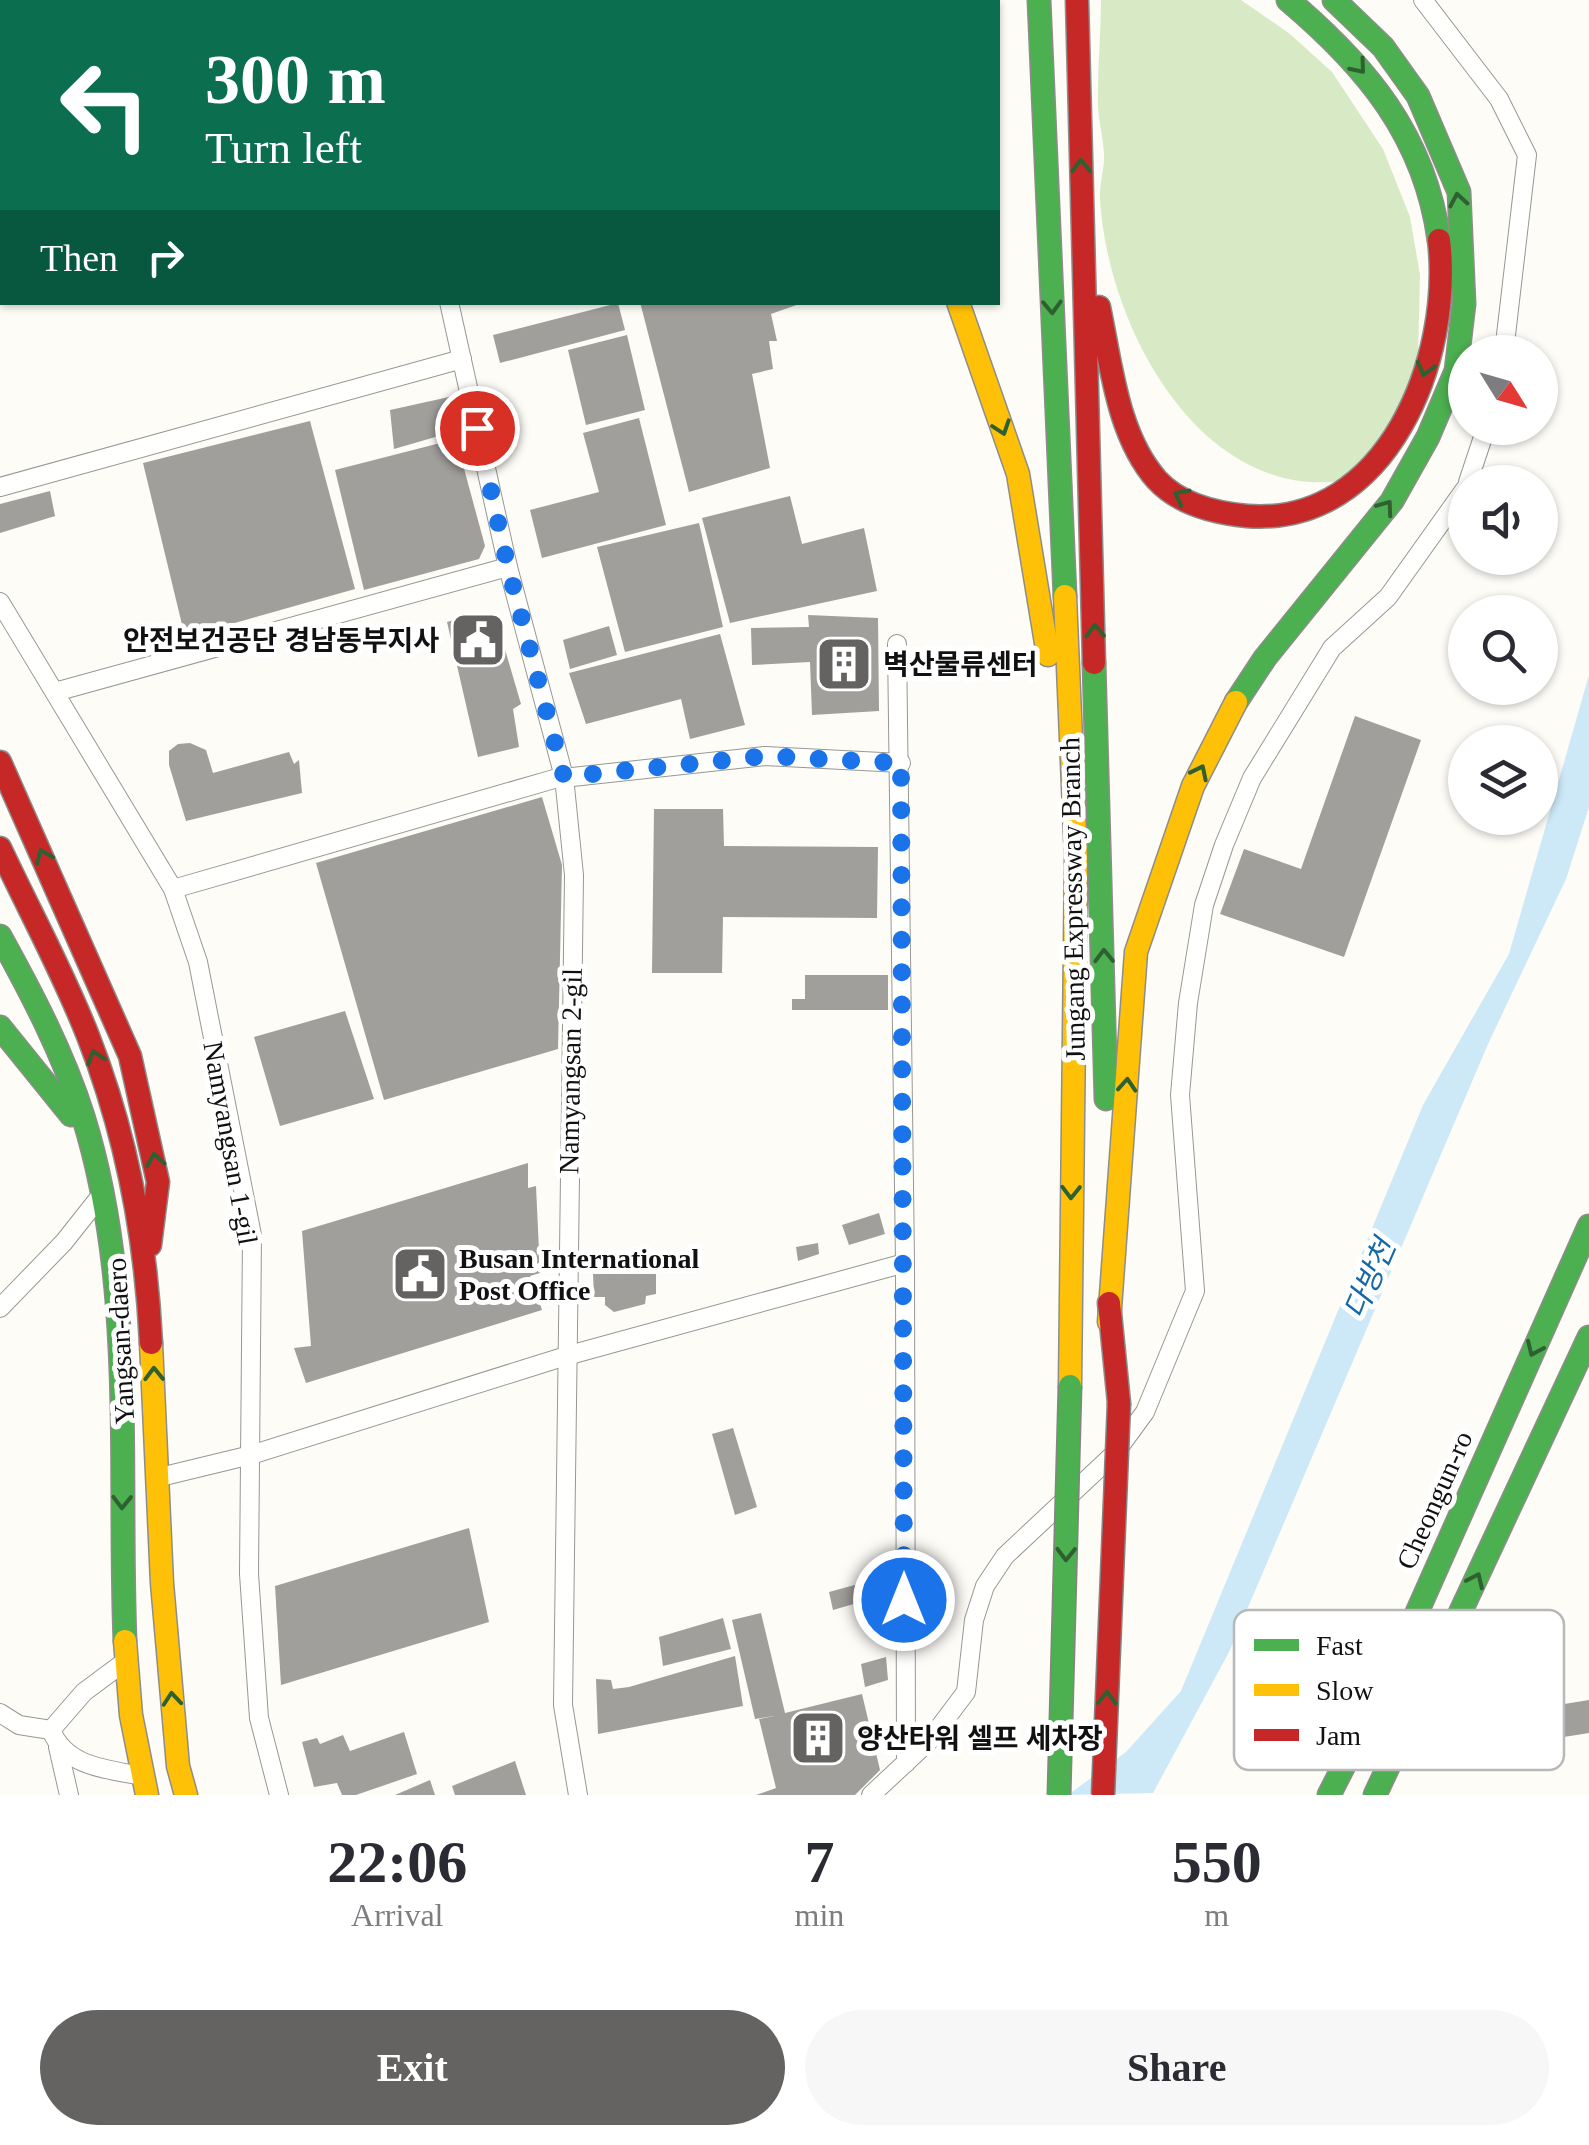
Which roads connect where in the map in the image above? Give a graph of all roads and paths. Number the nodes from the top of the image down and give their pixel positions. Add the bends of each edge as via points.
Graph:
1 (1040, 0) edge
2 (1078, 0) edge
3 (1288, 0) edge
4 (1334, 0) edge
5 (1423, 0) edge
6 (1082, 236) junction
7 (449, 305) edge
8 (959, 305) edge
9 (1506, 335) edge
10 (462, 359) junction
11 (0, 487) edge
12 (1448, 514) edge
13 (508, 567) junction
14 (0, 602) edge
15 (896, 644) dead end
16 (55, 692) junction
17 (0, 762) edge
18 (901, 763) junction
19 (564, 777) junction
20 (0, 848) edge
21 (1076, 858) junction
22 (173, 888) junction
23 (0, 936) edge
24 (0, 1027) edge
25 (90, 1140) junction
26 (102, 1194) junction
27 (1589, 1226) edge
28 (147, 1256) junction
29 (906, 1263) junction
30 (1582, 1263) edge
31 (0, 1308) edge
32 (1109, 1322) junction
33 (1589, 1336) edge
34 (566, 1356) junction
35 (251, 1455) junction
36 (156, 1478) junction
37 (1420, 1610) edge
38 (1461, 1610) edge
39 (123, 1663) junction
40 (0, 1713) edge
41 (54, 1738) junction
42 (906, 1763) junction
43 (1342, 1770) edge
44 (1387, 1770) edge
45 (145, 1786) edge
46 (69, 1795) edge
47 (186, 1795) edge
48 (279, 1795) edge
49 (578, 1795) edge
50 (871, 1795) edge
51 (1059, 1795) edge
52 (1103, 1795) edge
53 (1329, 1795) edge
54 (1375, 1795) edge

1 -> 21 main road, Jungang Expressway Branch
6 -> 2 main road, Jungang Expressway Branch
3 -> 6 main road via 1333,37 1386,99 1414,148 1432,202 1442,306 1420,388 1386,456 1338,499 1307,512 1252,519 1212,512 1169,490 1154,476 1122,411
32 -> 4 main road via 1136,952 1194,786 1265,658 1392,501 1456,371 1464,304 1459,192 1418,96 1383,47
5 - 9 street via 1499,98 1527,154
32 -> 6 main road, Jungang Expressway Branch via 1104,910
7 - 10 street, Namyangsan 2-gil
8 -> 21 main road via 1018,474
10 - 11 street
10 - 13 street, Namyangsan 2-gil
12 - 42 street via 1388,597 1332,648 1252,778 1204,905 1180,1096 1196,1290 1186,1321 1131,1435 1005,1556 985,1586 966,1692
13 - 16 street
13 - 19 street, Namyangsan 2-gil
14 - 16 street, Namyangsan 1-gil
15 - 18 street
16 - 22 street, Namyangsan 1-gil
28 -> 17 main road via 158,1182 130,1056
18 - 19 street via 765,756
18 - 29 street
19 - 22 street
19 - 34 street, Namyangsan 2-gil via 574,875
28 -> 20 main road, Yangsan-daero via 88,1036
21 -> 51 main road, Jungang Expressway Branch, bridge
22 - 35 street, Namyangsan 1-gil via 198,962 252,1235
23 - 25 main road, Yangsan-daero
24 - 25 main road
25 - 26 main road, Yangsan-daero
26 - 31 street
26 -> 39 main road, Yangsan-daero via 118,1338
27 - 30 main road, Cheongun-ro
36 -> 28 main road, Yangsan-daero
29 - 34 street
29 - 42 street
30 -> 37 main road, Cheongun-ro
52 -> 32 main road, Jungang Expressway Branch, bridge via 1119,1403
38 -> 33 main road
34 - 35 street
34 - 49 street, Namyangsan 2-gil via 563,1704
35 - 36 street
35 - 48 street, Namyangsan 1-gil via 248,1574 259,1718
47 -> 36 main road, Yangsan-daero via 178,1766
39 - 41 street via 84,1692
39 - 45 main road, Yangsan-daero
40 - 41 street
41 - 45 street via 84,1764
41 - 46 street
42 - 50 street
43 -> 53 main road, Cheongun-ro
54 -> 44 main road

